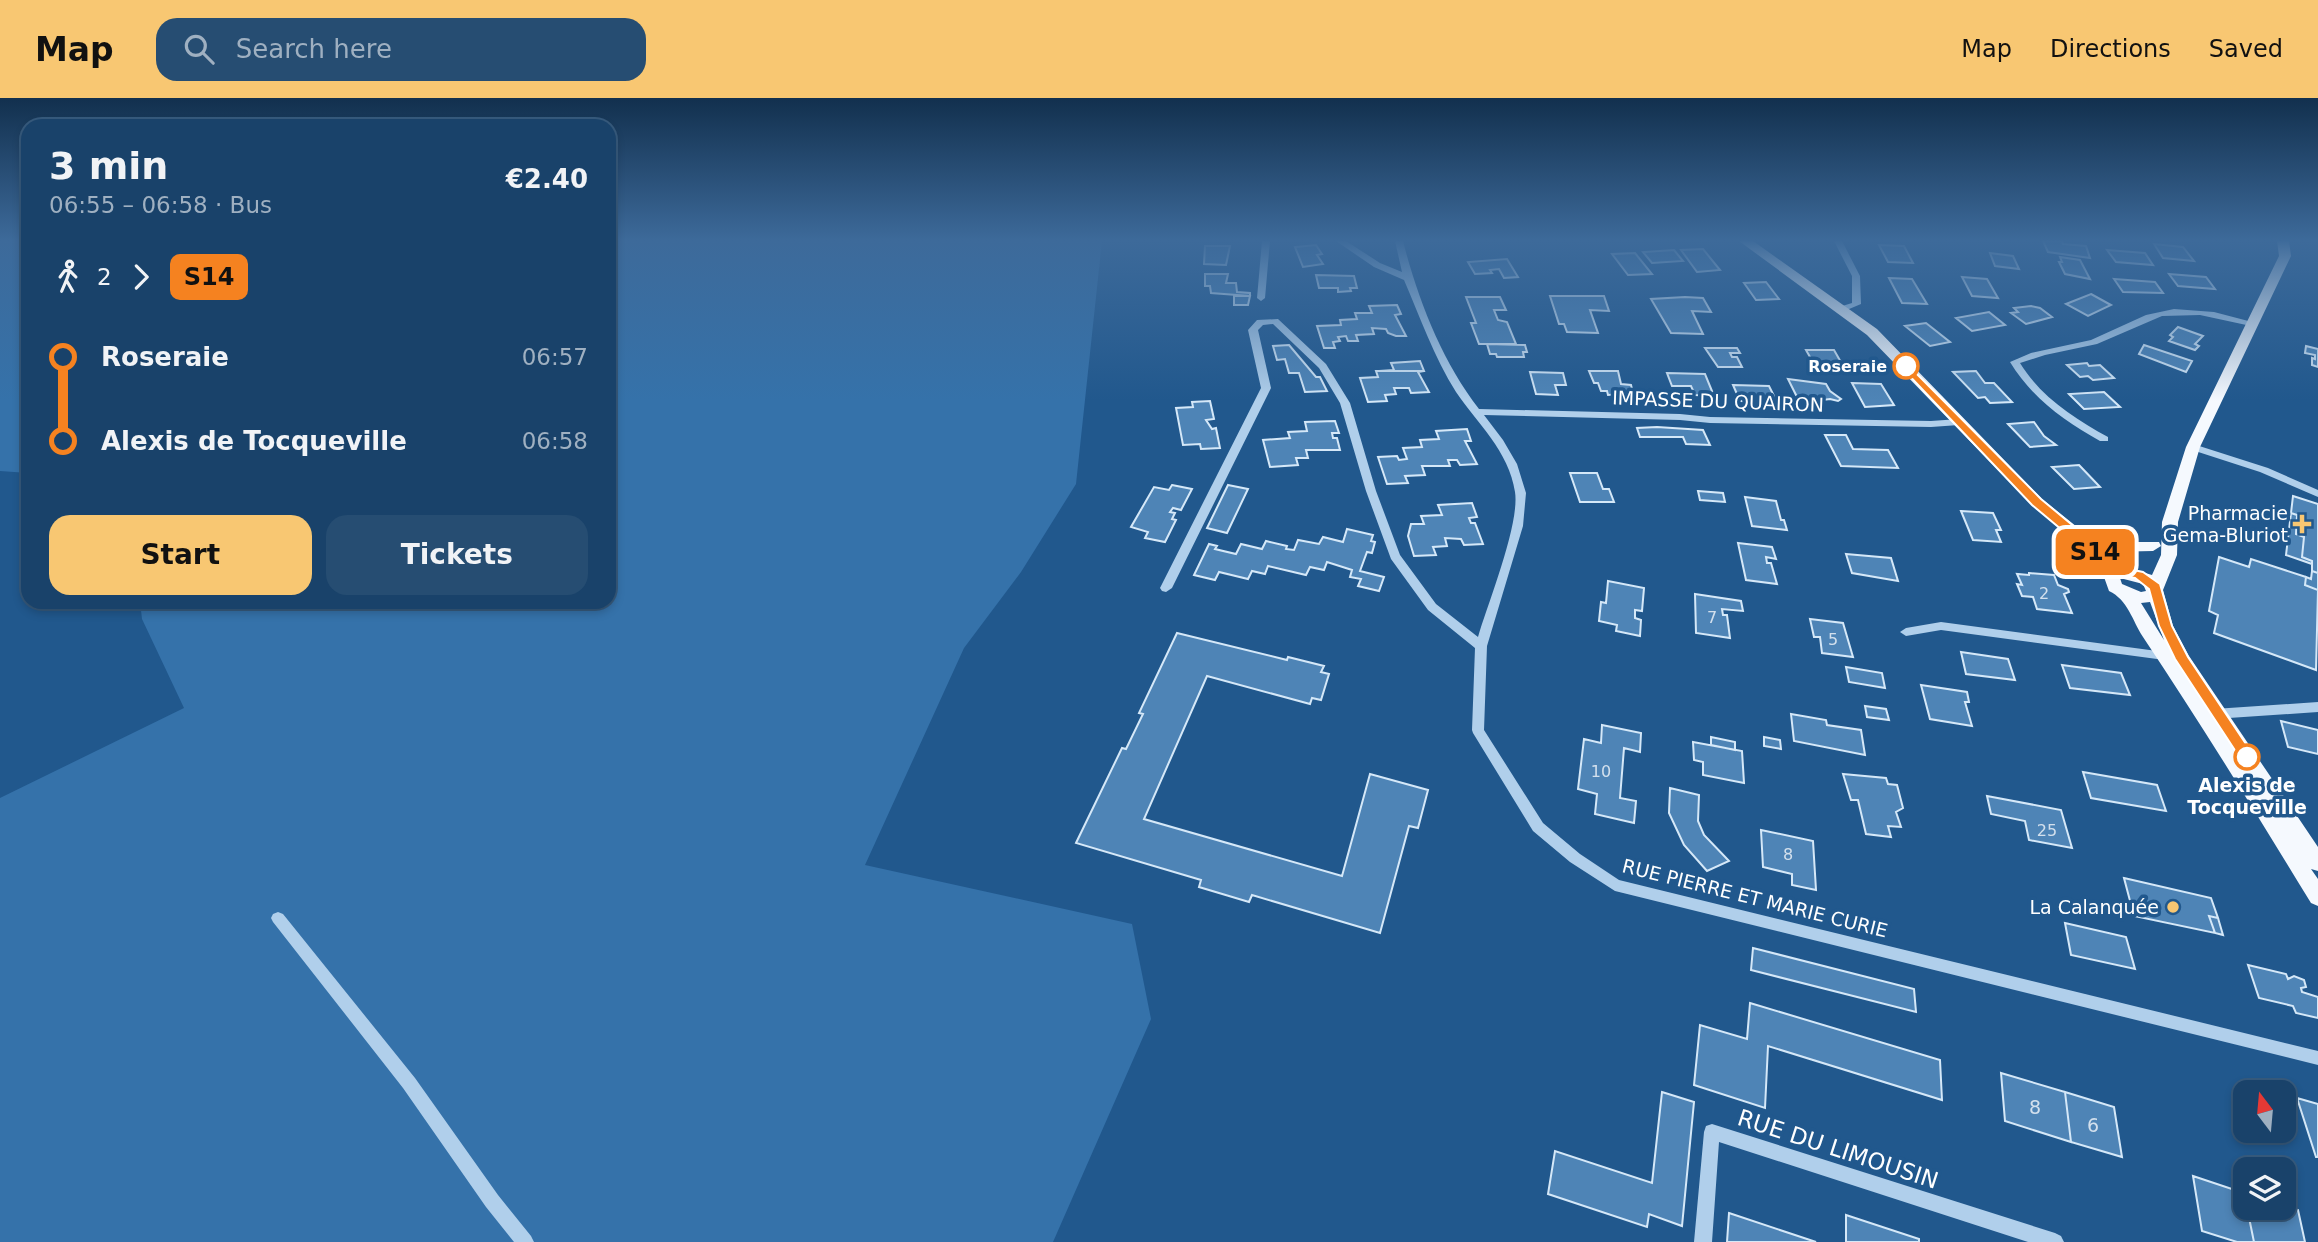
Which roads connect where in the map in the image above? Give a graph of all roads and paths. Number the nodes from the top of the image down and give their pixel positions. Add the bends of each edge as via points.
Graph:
1 (1261, 294) edge
2 (1415, 294) edge
3 (1821, 294) edge
4 (1857, 294) edge
5 (2266, 294) edge
6 (1261, 298) dead end
7 (1842, 309) junction
8 (2251, 323) junction
9 (1475, 412) junction
10 (1959, 422) junction
11 (2104, 439) dead end
12 (2193, 447) junction
13 (2318, 495) edge
14 (2037, 502) junction
15 (2169, 523) junction
16 (2076, 536) junction
17 (2153, 546) junction
18 (2120, 573) junction
19 (1166, 588) dead end
20 (2156, 589) junction
21 (2130, 596) junction
22 (1906, 632) dead end
23 (1482, 646) junction
24 (2174, 658) junction
25 (2318, 707) edge
26 (2212, 714) junction
27 (2318, 863) edge
28 (2318, 897) edge
29 (278, 918) dead end
30 (2318, 1058) edge
31 (525, 1242) edge
32 (1703, 1242) edge
33 (2055, 1242) edge

1 - 6 street
2 - 9 street, RUE PIERRE ET MARIE CURIE via 1444,361
3 - 7 main road
4 - 7 street via 1857,304
5 - 8 main road
7 - 10 main road via 1872,332
8 - 11 street via 2218,315 2153,315 2099,340 2015,362 2066,418
8 - 12 main road
9 - 10 street, IMPASSE DU QUAIRON
9 - 23 street, RUE PIERRE ET MARIE CURIE via 1512,464 1521,493 1518,526
10 - 14 main road
12 - 13 street via 2264,470
12 - 15 main road
14 - 16 main road
14 - 18 main road via 2064,539
15 - 17 main road
15 - 20 main road via 2169,555
16 - 17 main road via 2108,547
16 - 18 main road
17 - 18 main road
18 - 20 main road via 2149,580
18 - 21 main road via 2115,587
19 - 23 street via 1266,388 1253,330 1260,322 1275,321 1323,366 1345,403 1395,556 1432,607
20 - 21 main road via 2148,598
20 - 24 main road
21 - 24 main road
22 - 24 street via 1941,626
23 - 30 street, RUE PIERRE ET MARIE CURIE via 1478,730 1538,827 1615,885
24 - 26 main road
25 - 26 street
26 - 27 main road
26 - 28 main road
29 - 31 street via 409,1083
32 - 33 street, RUE DU LIMOUSIN via 1712,1132

